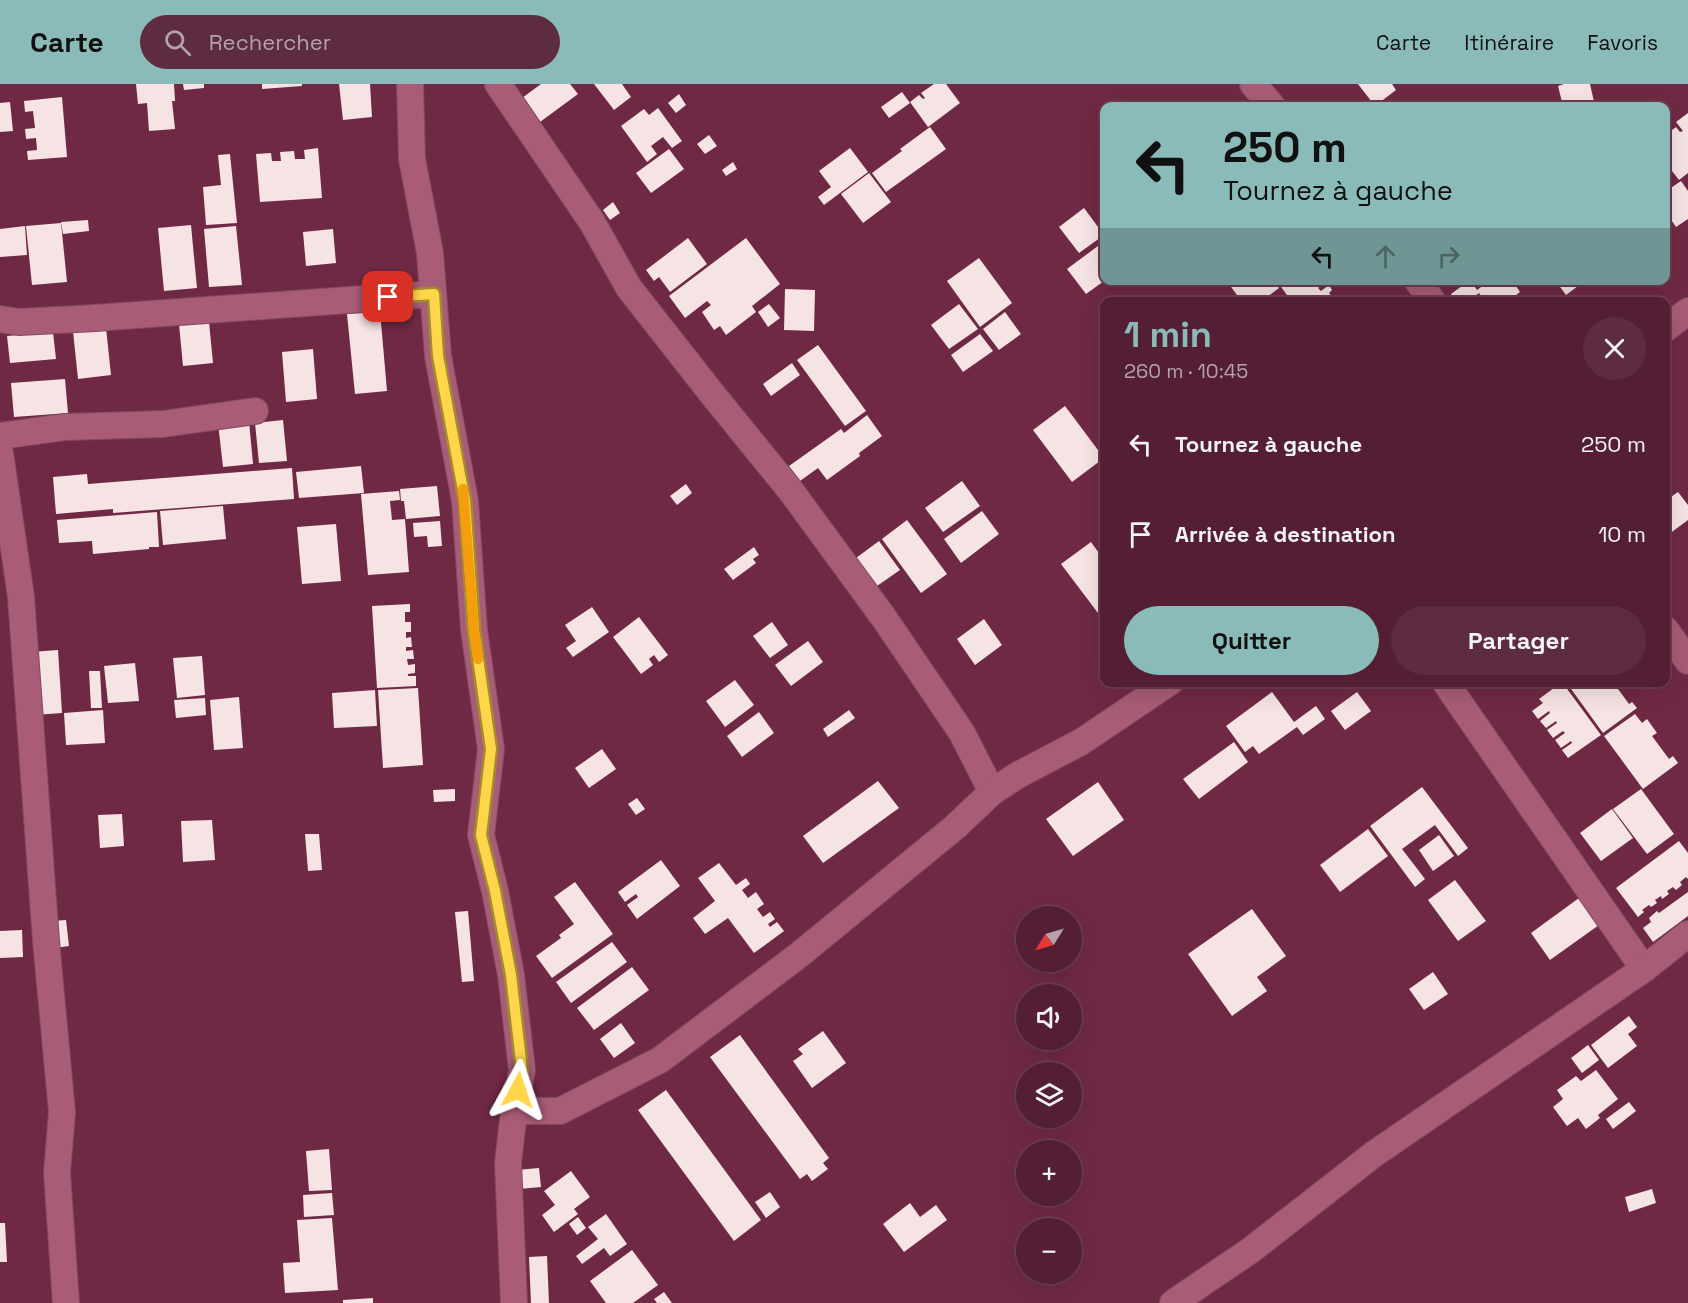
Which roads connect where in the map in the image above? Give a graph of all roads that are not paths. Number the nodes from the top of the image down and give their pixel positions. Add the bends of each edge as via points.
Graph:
1 (410, 84) edge
2 (498, 84) edge
3 (1253, 84) edge
4 (1269, 102) edge
5 (434, 294) junction
6 (1688, 311) edge
7 (0, 319) edge
8 (1670, 325) edge
9 (255, 411) dead end
10 (0, 436) edge
11 (0, 453) edge
12 (1674, 629) edge
13 (1688, 661) edge
14 (1163, 687) edge
15 (1448, 687) edge
16 (992, 792) junction
17 (1688, 934) edge
18 (1644, 969) junction
19 (514, 1111) junction
20 (66, 1303) edge
21 (514, 1303) edge
22 (1173, 1303) edge

1 - 5 street via 412,159
2 - 16 street via 592,222 629,288 791,491 884,618 962,733
3 - 4 street
5 - 7 street via 95,318 19,322
5 - 19 street via 438,356 465,501 474,630 491,749 481,835 511,975 522,1070
6 - 8 street
9 - 10 street via 163,424 65,427
11 - 20 street via 21,597 62,1112 57,1173
12 - 13 street
14 - 16 street via 1081,742
15 - 18 street
16 - 19 street via 799,955 660,1060 560,1111
17 - 18 street
18 - 22 street via 1374,1154 1251,1250
19 - 21 street via 508,1163

